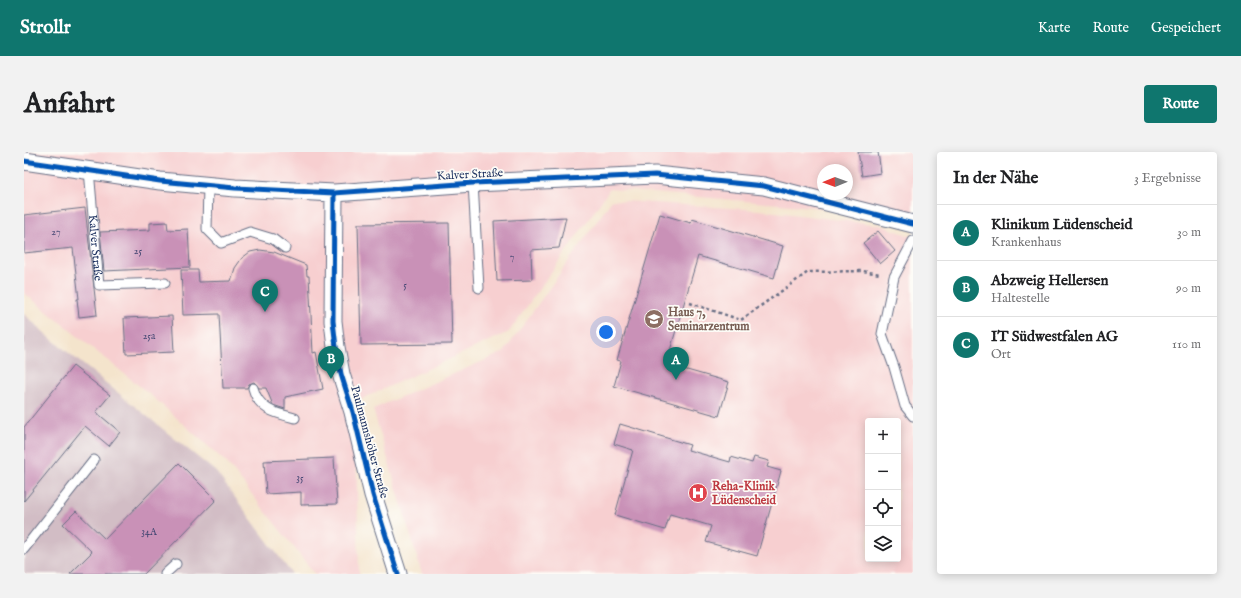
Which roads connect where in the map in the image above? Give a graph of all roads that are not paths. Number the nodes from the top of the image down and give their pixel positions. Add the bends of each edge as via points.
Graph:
1 (24, 161) edge
2 (89, 170) junction
3 (473, 183) junction
4 (208, 186) junction
5 (334, 193) junction
6 (913, 224) edge
7 (913, 242) edge
8 (285, 248) dead end
9 (165, 283) dead end
10 (480, 288) dead end
11 (253, 388) dead end
12 (913, 416) edge
13 (295, 418) dead end
14 (94, 460) dead end
15 (24, 549) edge
16 (176, 564) dead end
17 (165, 574) edge
18 (398, 574) edge

1 - 2 street, Kalver Straße
2 - 4 street, Kalver Straße
2 - 9 lane, Kalver Straße via 100,285
3 - 5 street, Kalver Straße
3 - 6 street, Kalver Straße via 678,176 764,186
3 - 10 lane, Kalver Straße
4 - 5 street, Kalver Straße
4 - 8 lane via 207,229 221,243 250,232 273,239
5 - 18 street, Paulmannshöher Straße via 333,321 336,347 373,495
7 - 12 lane via 894,277 882,334 905,406
11 - 13 lane via 256,400 276,414
14 - 15 lane
16 - 17 lane

